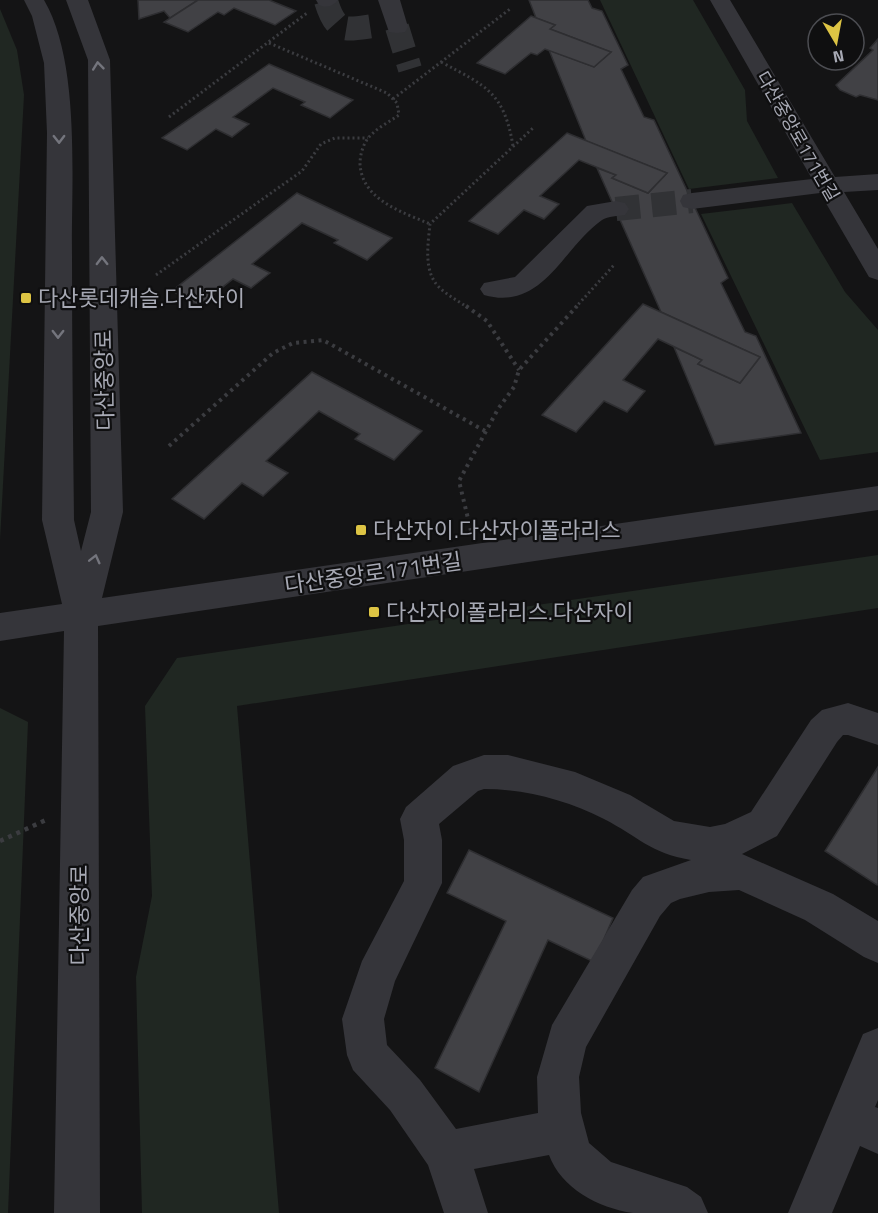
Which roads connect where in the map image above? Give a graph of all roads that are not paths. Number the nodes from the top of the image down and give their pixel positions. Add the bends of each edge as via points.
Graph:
1 (34, 0) edge
2 (77, 0) edge
3 (389, 0) edge
4 (720, 0) edge
5 (397, 27) tunnel mouth
6 (878, 182) edge
7 (826, 185) junction
8 (692, 201) tunnel mouth
9 (616, 209) tunnel mouth
10 (878, 271) edge
11 (494, 289) dead end
12 (878, 498) edge
13 (81, 616) junction
14 (0, 627) edge
15 (878, 729) edge
16 (735, 857) junction
17 (878, 943) edge
18 (878, 1049) edge
19 (864, 1124) edge
20 (563, 1130) junction
21 (446, 1153) junction
22 (77, 1213) edge
23 (466, 1213) edge
24 (685, 1213) edge
25 (810, 1213) edge

1 -> 13 street, 다산중앙로 via 43,16 55,63 59,133 58,520
13 -> 2 street, 다산중앙로 via 107,512 99,60
3 - 5 street
4 - 7 street, 다산중앙로171번길
6 - 7 street
7 - 8 street
7 - 10 street, 다산중앙로171번길
9 - 11 street via 596,212 523,285
12 - 13 street, 다산중앙로171번길
13 - 14 street, 다산중앙로171번길
13 - 22 street, 다산중앙로
15 - 16 street via 848,719 834,721 764,824 737,840
16 - 17 street
16 - 20 street via 709,874 657,890 646,903 567,1040 558,1077
16 - 21 street via 710,845 668,838 617,807 562,784 508,772 484,772 466,778 430,807 419,819 423,883 376,975 363,1019 368,1055 405,1095
18 - 19 street
19 - 25 street
20 - 21 street
20 - 24 street via 571,1156 598,1180 671,1203
21 - 23 street

